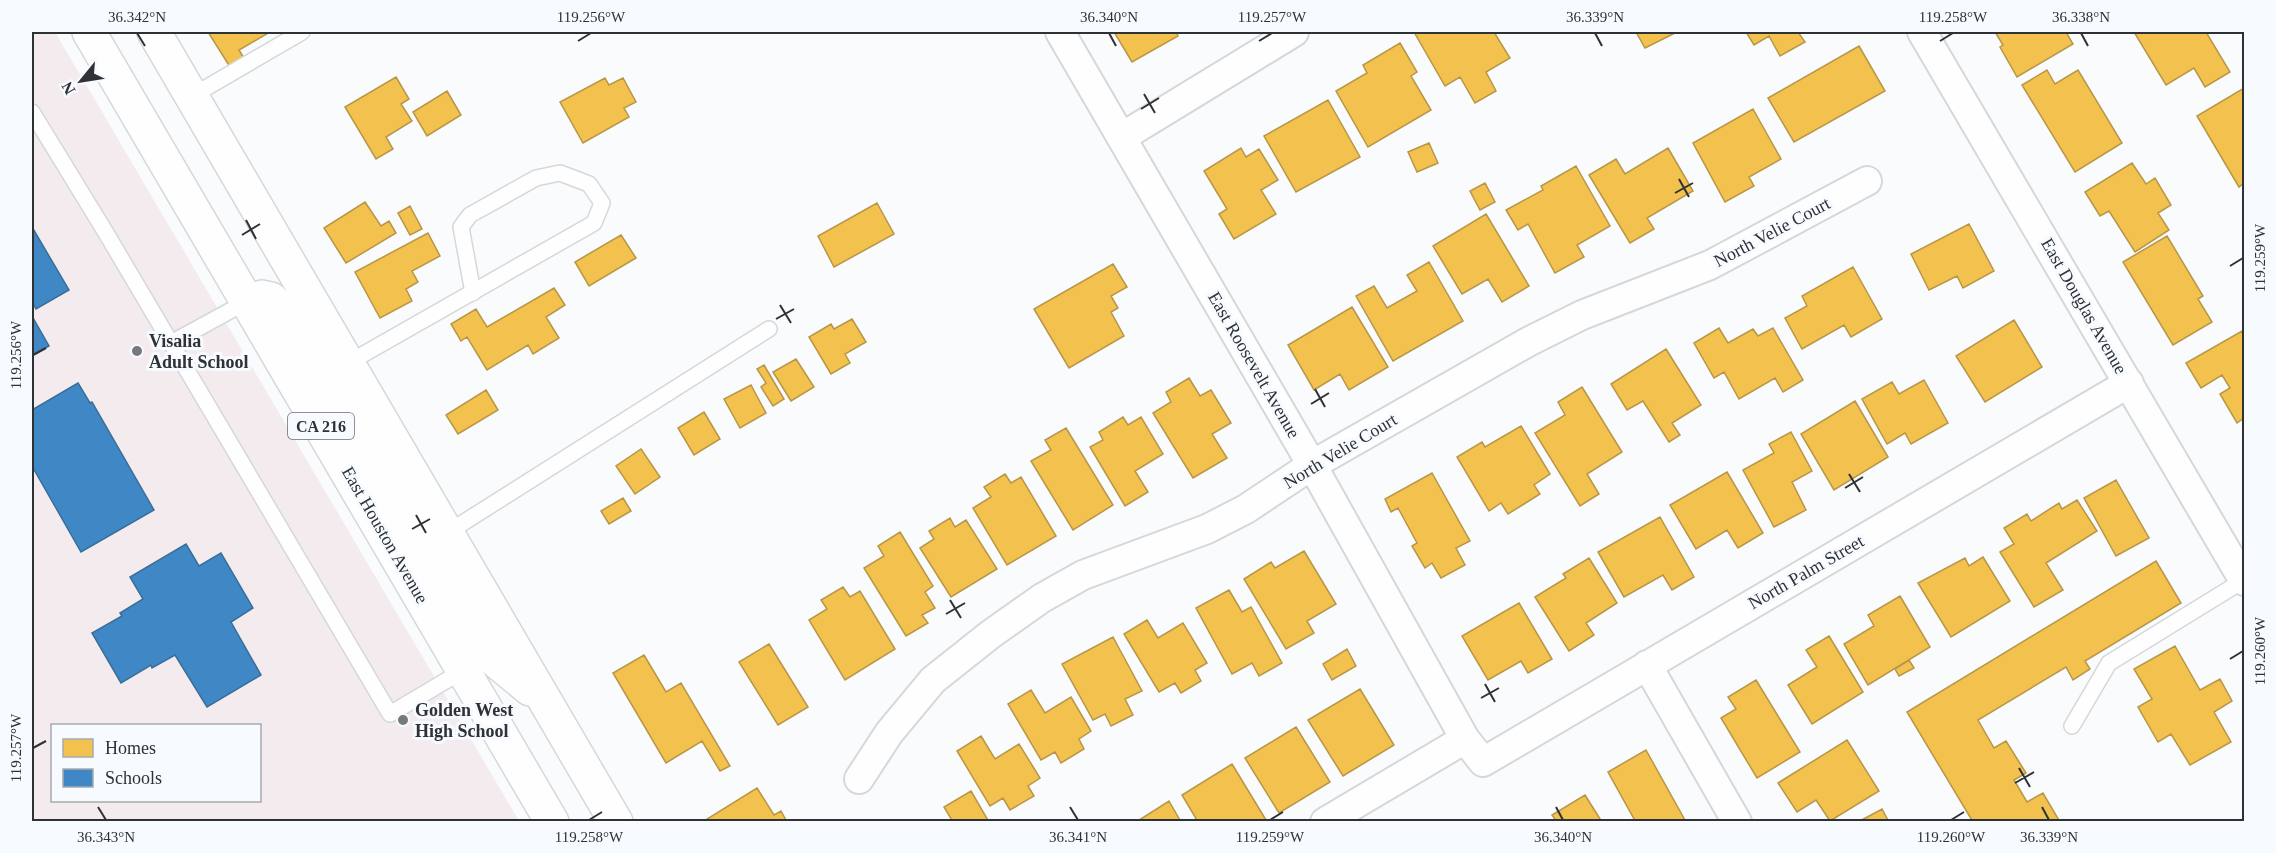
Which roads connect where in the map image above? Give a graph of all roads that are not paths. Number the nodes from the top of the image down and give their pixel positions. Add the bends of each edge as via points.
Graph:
1 (89, 32) edge
2 (154, 32) edge
3 (302, 32) edge
4 (1060, 32) edge
5 (1294, 32) edge
6 (1923, 32) edge
7 (192, 96) junction
8 (32, 112) edge
9 (1122, 137) junction
10 (1867, 181) dead end
11 (473, 293) junction
12 (248, 301) junction
13 (770, 328) dead end
14 (171, 343) junction
15 (348, 363) junction
16 (2129, 383) junction
17 (1312, 465) junction
18 (447, 533) junction
19 (2243, 576) edge
20 (1647, 665) junction
21 (464, 670) junction
22 (545, 701) junction
23 (2072, 726) dead end
24 (1465, 739) junction
25 (1483, 762) joint
26 (859, 779) dead end
27 (552, 822) edge
28 (616, 822) edge
29 (1325, 822) edge
30 (1737, 822) edge

1 - 12 main road, East Houston Avenue / CA 216
2 - 7 main road, CA 216
3 - 7 lane
4 - 9 street, East Roosevelt Avenue
5 - 9 street
6 - 16 street, East Douglas Avenue
7 - 15 main road, CA 216
8 - 14 lane
9 - 17 street, East Roosevelt Avenue
10 - 17 street, North Velie Court via 1710,265 1582,315 1528,342
11 - 11 lane via 594,223 602,203 589,184 560,173 536,178 470,215 461,227
11 - 15 lane
12 - 14 lane
12 - 21 main road, East Houston Avenue / CA 216
12 - 22 main road via 271,299 294,324 484,651
13 - 18 lane
14 - 21 lane via 390,714
15 - 18 main road, CA 216
16 - 19 street, East Douglas Avenue
16 - 20 street, North Palm Street
17 - 24 street, East Roosevelt Avenue
17 - 26 street, North Velie Court via 1246,509 1207,529 1083,575 1042,598 933,680 889,733
18 - 22 main road, CA 216
19 - 23 lane via 2109,663
20 - 25 street, North Palm Street
20 - 30 street
21 - 27 main road, East Houston Avenue / CA 216
22 - 28 main road, CA 216
24 - 25 street, East Roosevelt Avenue
24 - 29 street

